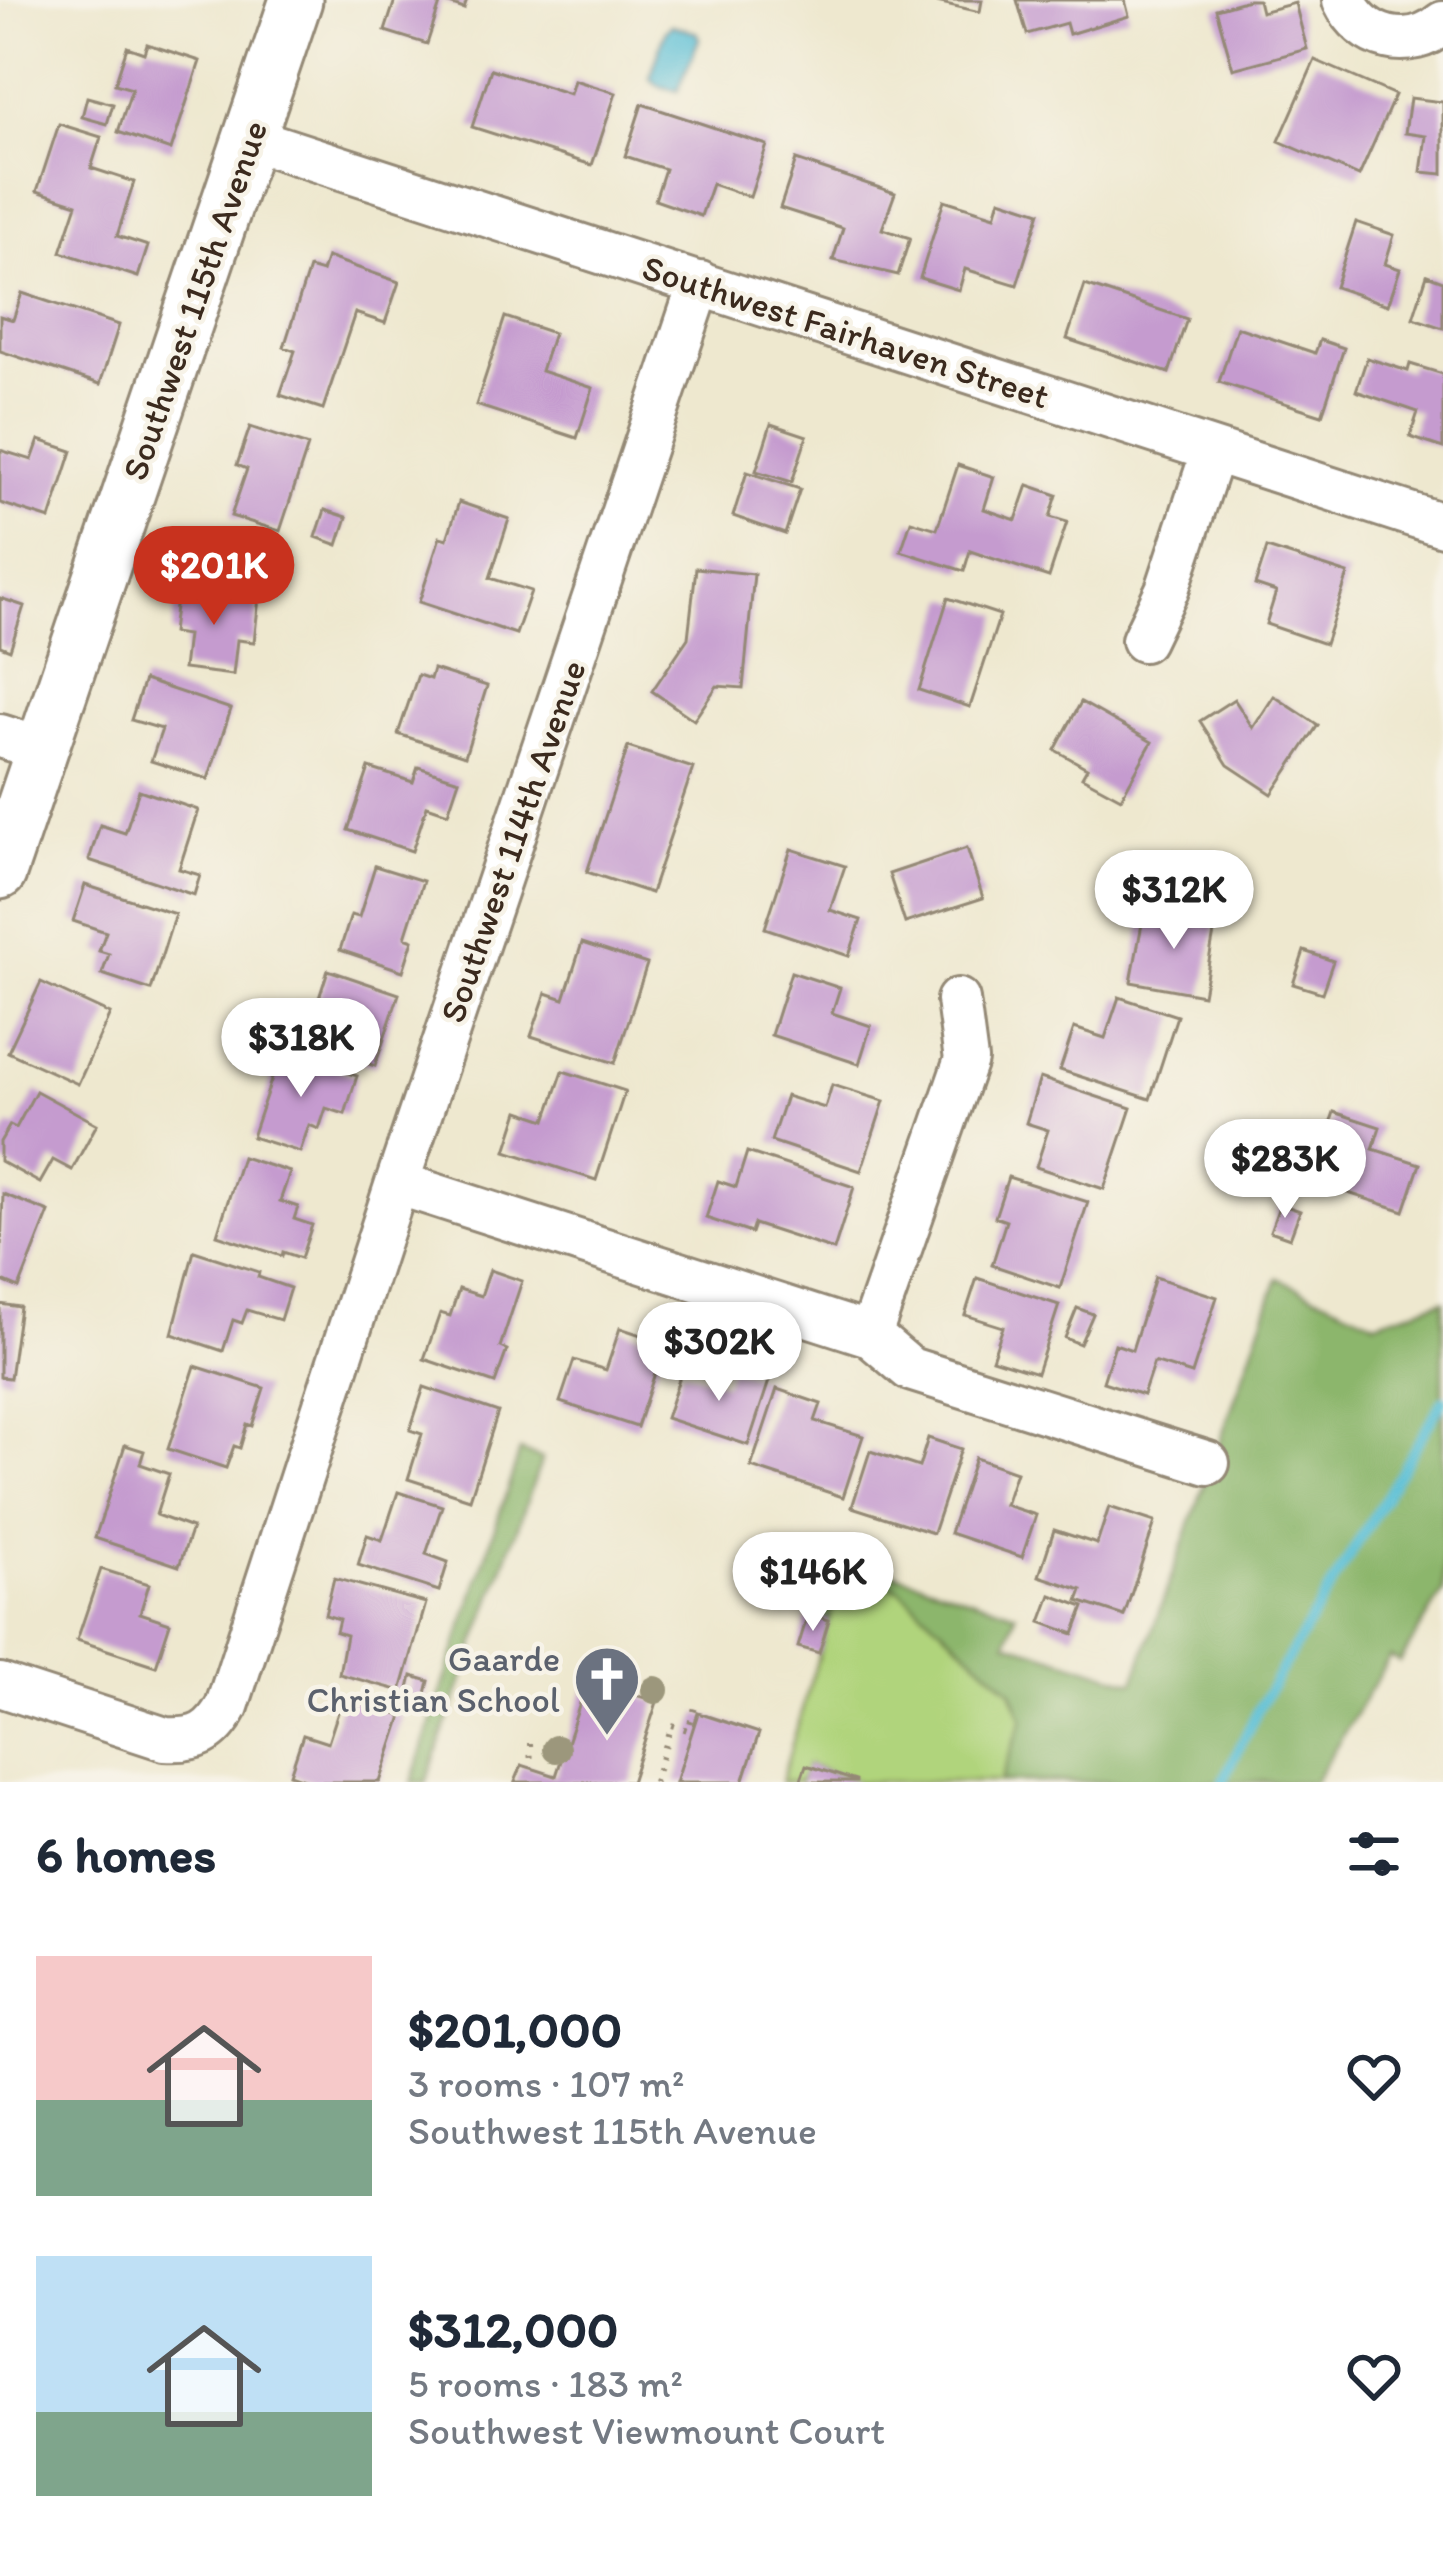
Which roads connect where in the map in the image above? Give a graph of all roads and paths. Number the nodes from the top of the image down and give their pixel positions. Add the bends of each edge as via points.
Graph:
1 (296, 0) edge
2 (1344, 0) edge
3 (1443, 22) edge
4 (249, 138) junction
5 (700, 283) junction
6 (1213, 452) junction
7 (1443, 524) edge
8 (1143, 640) dead end
9 (21, 743) edge
10 (0, 873) edge
11 (958, 1000) dead end
12 (397, 1183) junction
13 (870, 1335) junction
14 (1208, 1463) dead end
15 (632, 1666) dead end
16 (0, 1685) edge
17 (624, 1691) dead end
18 (697, 1701) dead end
19 (530, 1743) dead end
20 (531, 1768) dead end
21 (654, 1782) edge

1 - 4 street, Southwest 115th Avenue
2 - 3 street via 1365,29 1393,40 1414,39
4 - 5 street, Southwest Fairhaven Street
4 - 9 street, Southwest 115th Avenue
5 - 6 street, Southwest Fairhaven Street
5 - 12 street, Southwest 114th Avenue
6 - 7 street, Southwest Fairhaven Street
6 - 8 street
9 - 10 street, Southwest 115th Avenue
11 - 13 street via 966,1060
12 - 13 street
12 - 16 street, Southwest 114th Avenue via 217,1724 186,1741 165,1738
13 - 14 street via 910,1369
15 - 17 path
18 - 21 path via 688,1730 672,1725
19 - 20 path

